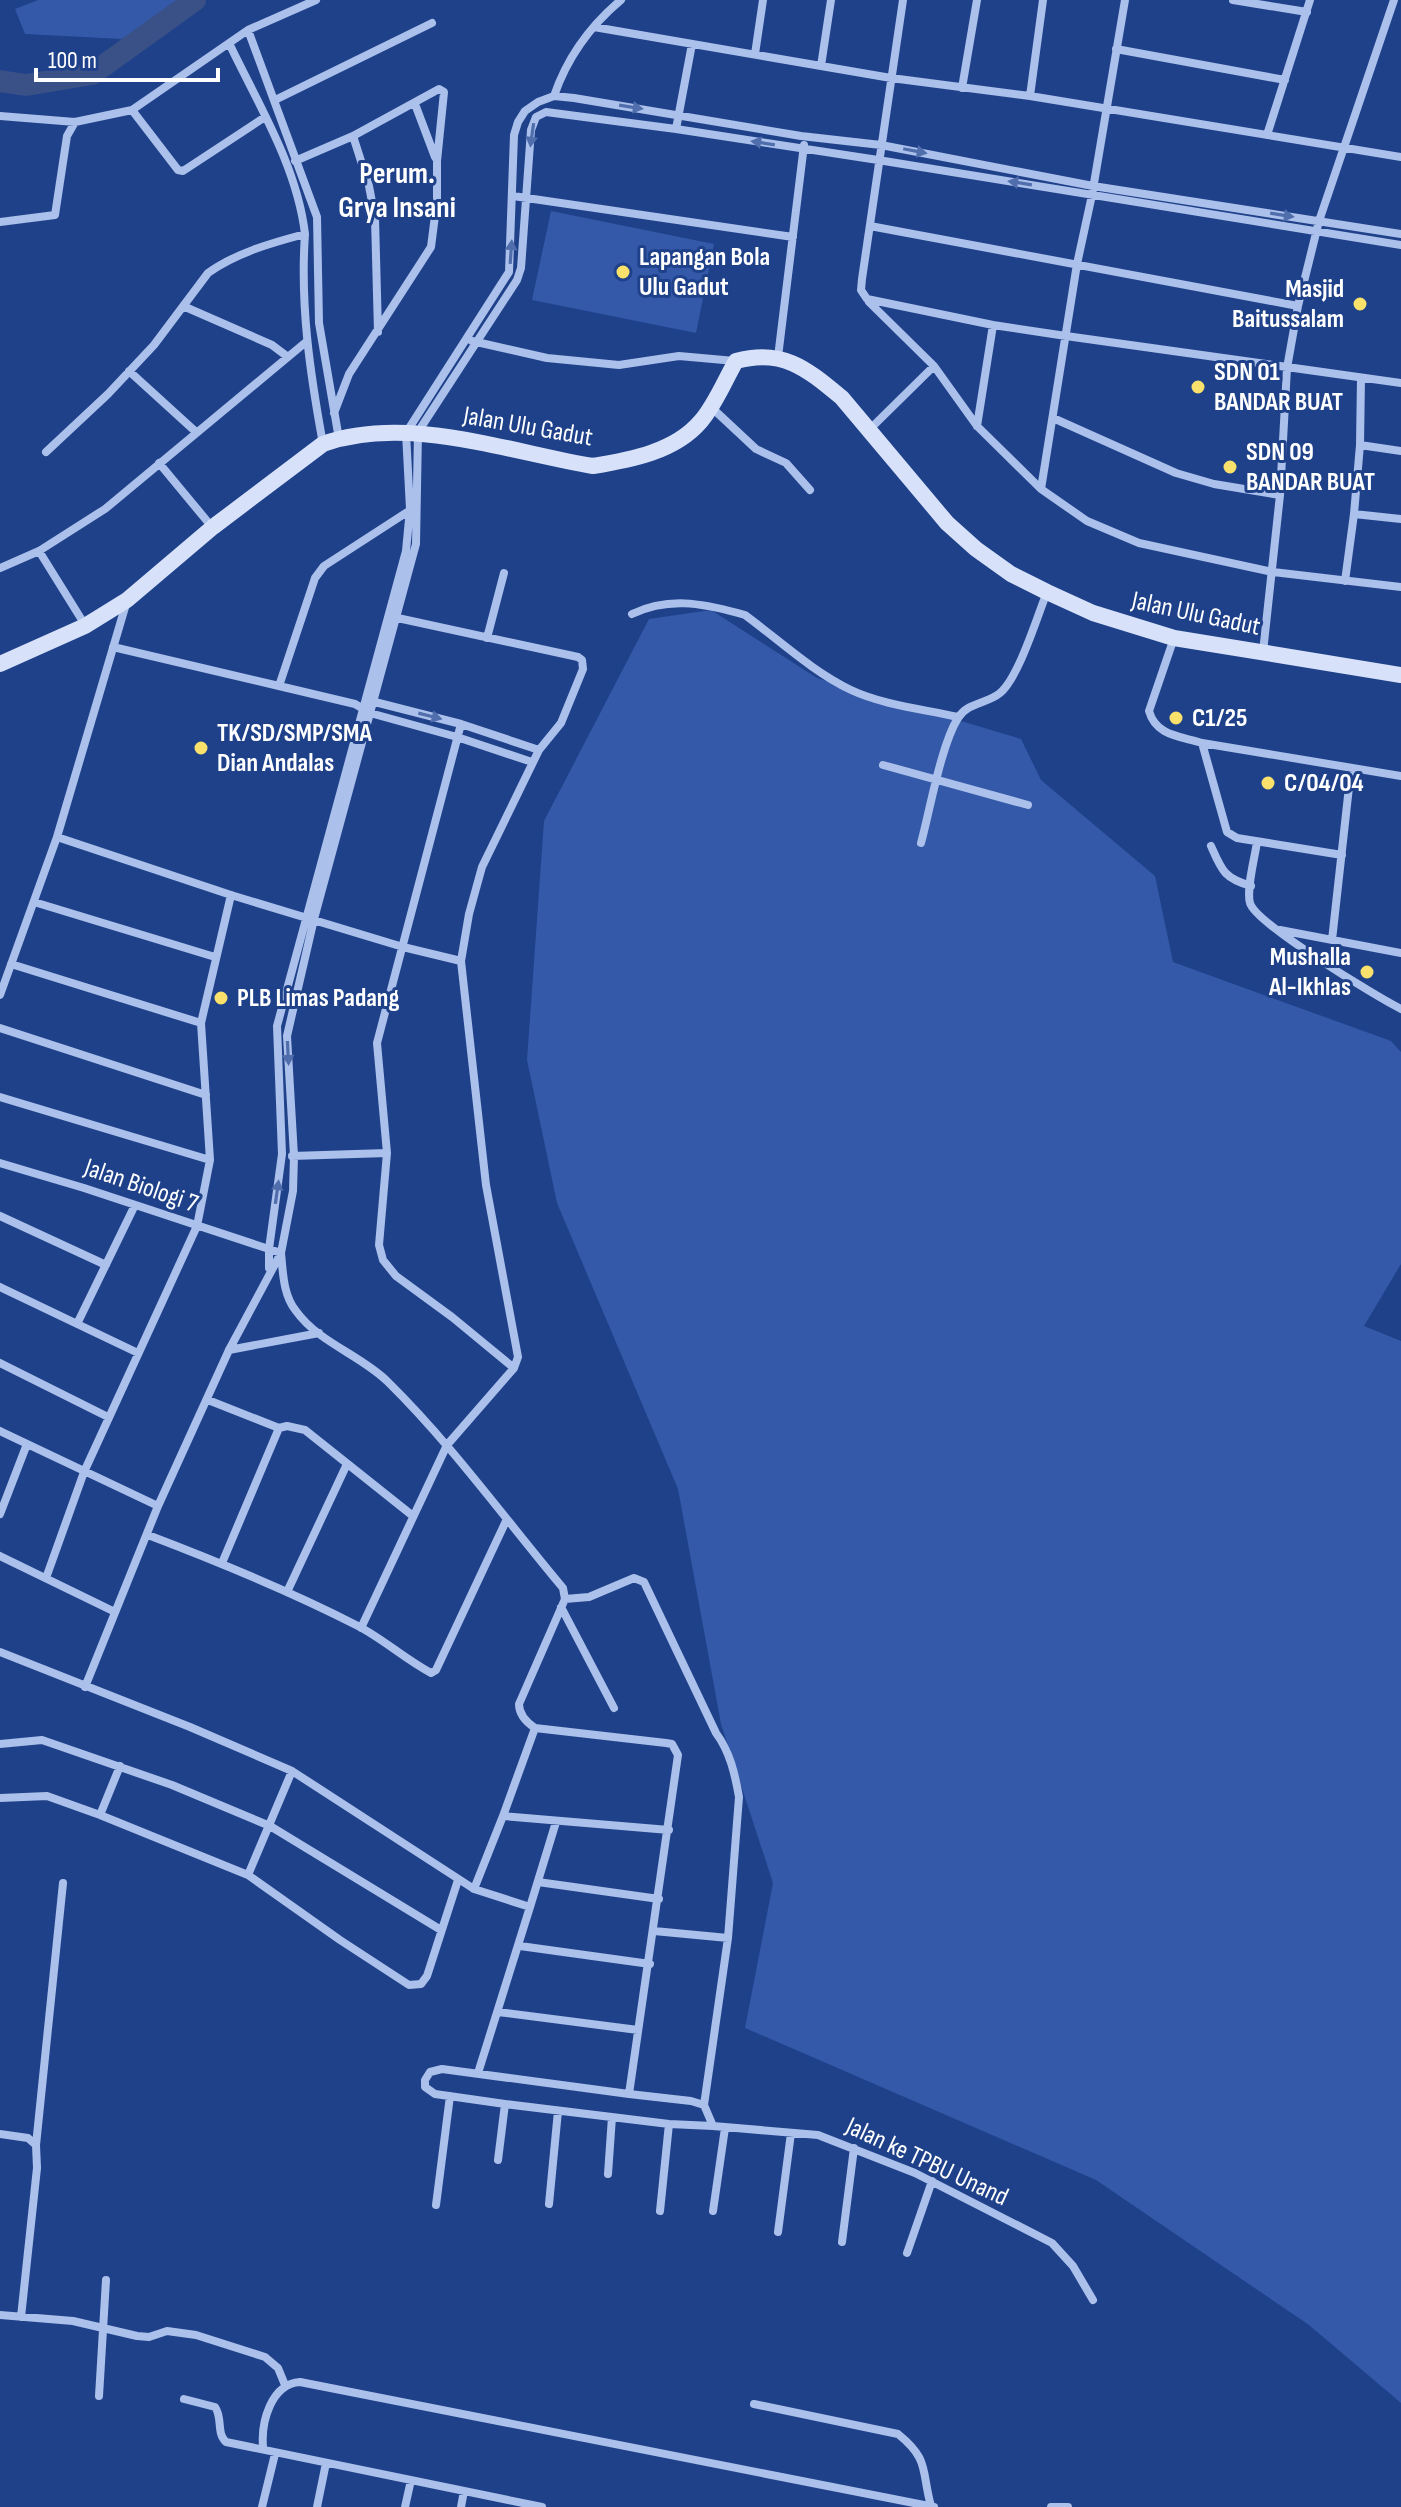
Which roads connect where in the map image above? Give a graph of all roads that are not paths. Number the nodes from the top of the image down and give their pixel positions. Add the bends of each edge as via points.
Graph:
1 (316, 0) edge
2 (621, 0) edge
3 (763, 0) edge
4 (831, 0) edge
5 (903, 0) edge
6 (977, 0) edge
7 (1043, 0) edge
8 (1125, 0) edge
9 (1233, 0) edge
10 (1310, 0) edge
11 (1394, 0) edge
12 (1307, 12) junction
13 (432, 23) dead end
14 (594, 27) junction
15 (248, 30) junction
16 (229, 43) junction
17 (692, 44) junction
18 (1116, 49) junction
19 (755, 54) junction
20 (821, 66) junction
21 (891, 78) junction
22 (1285, 80) junction
23 (962, 88) junction
24 (554, 96) junction
25 (1030, 96) junction
26 (275, 100) junction
27 (415, 104) junction
28 (1106, 109) junction
29 (132, 110) junction
30 (679, 115) junction
31 (0, 116) edge
32 (265, 117) junction
33 (75, 122) junction
34 (676, 129) junction
35 (1267, 135) junction
36 (353, 136) junction
37 (805, 136) junction
38 (881, 145) junction
39 (804, 149) junction
40 (1345, 149) junction
41 (1401, 157) edge
42 (878, 160) junction
43 (295, 161) junction
44 (437, 161) junction
45 (1092, 190) junction
46 (513, 196) junction
47 (527, 198) junction
48 (1319, 221) junction
49 (0, 222) edge
50 (870, 226) junction
51 (1317, 231) junction
52 (305, 234) junction
53 (1401, 234) edge
54 (793, 237) junction
55 (1401, 245) edge
56 (1077, 264) junction
57 (867, 299) junction
58 (183, 306) junction
59 (1298, 306) junction
60 (993, 325) junction
61 (378, 332) junction
62 (1066, 336) junction
63 (471, 340) junction
64 (306, 342) junction
65 (288, 357) junction
66 (778, 357) junction
67 (736, 361) junction
68 (934, 366) junction
69 (1287, 368) junction
70 (129, 371) junction
71 (1361, 378) junction
72 (1401, 383) edge
73 (710, 407) junction
74 (334, 413) junction
75 (1053, 418) junction
76 (977, 426) junction
77 (869, 430) junction
78 (196, 432) junction
79 (412, 432) junction
80 (331, 442) junction
81 (1360, 445) junction
82 (1401, 451) edge
83 (46, 452) dead end
84 (159, 463) junction
85 (1041, 489) junction
86 (810, 490) dead end
87 (1280, 495) junction
88 (414, 509) junction
89 (1354, 514) junction
90 (1401, 519) edge
91 (213, 527) junction
92 (39, 551) junction
93 (0, 568) edge
94 (1273, 572) junction
95 (504, 573) dead end
96 (1345, 581) junction
97 (1401, 587) edge
98 (1047, 592) junction
99 (127, 600) junction
100 (632, 614) dead end
101 (392, 617) junction
102 (85, 626) junction
103 (487, 638) junction
104 (1174, 638) junction
105 (113, 647) junction
106 (1263, 653) junction
107 (0, 664) edge
108 (1401, 675) edge
109 (279, 686) junction
110 (369, 701) junction
111 (362, 709) junction
112 (958, 717) junction
113 (461, 724) junction
114 (457, 737) junction
115 (1202, 743) junction
116 (539, 750) junction
117 (532, 762) junction
118 (883, 765) dead end
119 (1351, 769) junction
120 (1401, 776) edge
121 (938, 778) junction
122 (1028, 805) dead end
123 (57, 837) junction
124 (1257, 842) junction
125 (921, 843) dead end
126 (1211, 846) dead end
127 (1342, 855) junction
128 (1251, 886) junction
129 (231, 895) junction
130 (34, 902) junction
131 (311, 918) junction
132 (1276, 930) junction
133 (1332, 940) junction
134 (403, 947) junction
135 (1401, 953) edge
136 (215, 957) junction
137 (461, 961) junction
138 (11, 964) junction
139 (0, 995) edge
140 (1401, 1009) edge
141 (201, 1023) junction
142 (0, 1028) edge
143 (206, 1095) junction
144 (0, 1097) edge
145 (387, 1153) junction
146 (282, 1154) junction
147 (294, 1156) junction
148 (210, 1160) junction
149 (0, 1163) edge
150 (135, 1205) junction
151 (0, 1216) edge
152 (197, 1226) junction
153 (269, 1249) junction
154 (281, 1253) junction
155 (106, 1265) junction
156 (269, 1270) junction
157 (0, 1287) edge
158 (77, 1324) junction
159 (319, 1333) junction
160 (229, 1350) junction
161 (138, 1353) junction
162 (0, 1363) edge
163 (514, 1368) junction
164 (208, 1400) junction
165 (108, 1417) junction
166 (279, 1428) junction
167 (0, 1431) edge
168 (27, 1444) junction
169 (447, 1445) junction
170 (347, 1464) junction
171 (84, 1472) junction
172 (158, 1506) junction
173 (0, 1514) edge
174 (413, 1516) junction
175 (506, 1521) junction
176 (148, 1535) junction
177 (0, 1556) edge
178 (222, 1563) junction
179 (46, 1578) junction
180 (287, 1592) junction
181 (563, 1603) junction
182 (115, 1612) junction
183 (361, 1628) junction
184 (0, 1652) edge
185 (85, 1687) junction
186 (614, 1708) dead end
187 (535, 1728) junction
188 (0, 1744) edge
189 (120, 1766) junction
190 (292, 1771) junction
191 (0, 1798) edge
192 (100, 1815) junction
193 (503, 1816) junction
194 (556, 1822) junction
195 (270, 1826) junction
196 (669, 1830) junction
197 (248, 1875) junction
198 (458, 1880) junction
199 (538, 1882) junction
200 (63, 1883) dead end
201 (474, 1889) junction
202 (659, 1899) junction
203 (530, 1907) junction
204 (441, 1930) junction
205 (654, 1931) junction
206 (728, 1938) junction
207 (520, 1946) junction
208 (650, 1964) junction
209 (498, 2012) junction
210 (638, 2030) junction
211 (478, 2073) junction
212 (629, 2094) junction
213 (450, 2096) junction
214 (505, 2104) junction
215 (704, 2105) junction
216 (558, 2111) junction
217 (612, 2117) junction
218 (669, 2124) junction
219 (713, 2126) junction
220 (725, 2128) junction
221 (791, 2133) junction
222 (0, 2134) edge
223 (36, 2145) junction
224 (854, 2148) junction
225 (498, 2160) dead end
226 (608, 2174) dead end
227 (932, 2181) junction
228 (549, 2204) dead end
229 (436, 2205) dead end
230 (660, 2211) dead end
231 (713, 2211) dead end
232 (778, 2232) dead end
233 (842, 2242) dead end
234 (907, 2253) dead end
235 (106, 2280) dead end
236 (1093, 2300) dead end
237 (0, 2315) edge
238 (21, 2317) junction
239 (104, 2329) junction
240 (285, 2385) junction
241 (99, 2396) dead end
242 (184, 2399) dead end
243 (754, 2404) dead end
244 (263, 2447) junction
245 (275, 2454) junction
246 (326, 2463) junction
247 (411, 2480) junction
248 (464, 2491) junction
249 (262, 2507) edge
250 (317, 2507) edge
251 (405, 2507) edge
252 (461, 2507) edge
253 (542, 2507) edge
254 (932, 2507) edge
255 (1051, 2507) edge
256 (1068, 2507) edge

1 - 15 street
2 - 14 street
3 - 19 street
4 - 20 street
5 - 21 street
6 - 23 street
7 - 25 street
8 - 18 street
9 - 12 street
10 - 12 street
11 - 40 street
12 - 22 street
13 - 26 street
14 - 17 street
14 - 24 street via 568,60
15 - 16 street
15 - 26 street
16 - 29 street
16 - 32 street
17 - 19 street
17 - 30 street
18 - 22 street
18 - 28 street
19 - 20 street
20 - 21 street
21 - 23 street
21 - 38 street
22 - 35 street
23 - 25 street
24 -> 30 street
24 - 46 street via 525,111 518,122
25 - 28 street
26 - 43 street
27 - 36 street
27 - 44 street
27 - 44 street via 439,89 444,92
28 - 35 street
28 - 45 street
29 - 32 street via 183,171
29 - 33 street
30 - 34 street
30 - 37 street
31 - 33 street
32 - 52 street via 299,198
33 - 49 street via 67,136 55,215
39 -> 34 street
34 -> 47 street via 540,114 531,130
35 - 40 street
36 - 43 street
36 - 61 street via 375,218
37 - 38 street
37 - 39 street
38 - 42 street
38 -> 45 street
39 - 42 street
39 - 54 street
40 - 41 street
40 - 48 street
45 -> 42 street
42 - 50 street
43 - 74 street via 317,217 319,323
44 - 61 street via 431,247
45 -> 48 street
45 - 51 street
45 - 56 street
46 - 47 street
63 -> 46 street via 509,272
47 - 54 street
47 - 63 street via 517,280
48 - 51 street
48 - 53 street
50 - 56 street
50 - 57 street via 861,290
51 - 55 street
51 - 59 street
52 - 58 street via 219,265
52 - 64 street
54 - 66 street
56 - 59 street
56 - 62 street
57 - 60 street
57 - 68 street
58 - 65 street
58 - 70 street
59 - 69 street
60 - 62 street
60 - 76 street
61 - 74 street via 349,374
62 - 69 street
62 - 75 street
63 - 67 street via 547,358 619,365 679,356
63 - 79 street
64 - 65 street
64 - 80 street
65 - 78 street
66 - 67 street
66 - 77 street, Jalan Ulu Gadut via 816,377
67 - 73 street, Jalan Ulu Gadut
68 - 76 street
68 - 77 street
69 - 71 street
69 - 87 street
70 - 78 street
70 - 83 street
71 - 72 street
71 - 81 street
73 - 79 street, Jalan Ulu Gadut via 685,436 660,449 593,466
73 - 86 street via 756,449 786,463
74 - 80 street
75 - 85 street
75 - 87 street via 1176,473
76 - 85 street
77 - 98 street, Jalan Ulu Gadut via 947,523 1011,574
78 - 84 street
79 - 80 street, Jalan Ulu Gadut
79 - 88 street
80 - 91 street
81 - 82 street
81 - 89 street
84 - 91 street
84 - 92 street via 105,509
85 - 94 street via 1087,521 1139,543
87 - 94 street
88 - 101 street via 416,544
88 - 109 street via 324,566 315,578
89 - 90 street
89 - 96 street
91 - 99 street
92 - 93 street
92 - 102 street
94 - 96 street
94 - 106 street
95 - 103 street
96 - 97 street
98 - 104 street, Jalan Ulu Gadut via 1093,613
98 - 112 street via 1007,685
99 - 102 street
99 - 105 street
100 - 112 street via 682,602 745,615 848,689
101 - 103 street
101 - 110 street
102 - 107 street
103 - 116 street via 582,660 561,723
104 - 106 street, Jalan Ulu Gadut
104 - 115 street via 1149,711 1161,730
105 - 109 street
105 - 123 street
106 - 108 street, Jalan Ulu Gadut
109 - 111 street
110 - 111 street
110 - 111 street
110 -> 113 street
111 - 114 street
111 - 131 street
112 - 121 street
113 - 114 street
113 - 116 street
114 - 117 street
114 - 134 street
115 - 119 street
115 - 124 street via 1223,825 1231,836
116 - 117 street
117 - 137 street via 482,867
118 - 121 street
119 - 120 street
119 - 127 street
121 - 122 street
121 - 125 street
123 - 129 street
123 - 130 street
124 - 127 street
124 - 128 street
126 - 128 street via 1222,872
127 - 133 street
128 - 132 street via 1250,905
129 - 131 street
129 - 136 street
130 - 136 street
130 - 138 street
131 - 134 street
131 - 146 street via 277,1026
131 -> 147 street via 287,1036
132 - 133 street
132 - 140 street
133 - 135 street
134 - 137 street
134 - 145 street via 377,1043
136 - 141 street
137 - 163 street via 486,1185 518,1352
138 - 139 street
138 - 141 street
141 - 143 street
142 - 143 street
143 - 148 street
144 - 148 street
145 - 147 street
145 - 163 street via 379,1245 383,1260 396,1276
146 - 147 street
153 -> 146 street
147 - 154 street
148 - 152 street
149 - 150 street, Jalan Biologi 7
150 - 152 street, Jalan Biologi 7
150 - 155 street
151 - 155 street
152 - 153 street, Jalan Biologi 7
152 - 161 street
153 - 154 street, Jalan Biologi 7
153 - 156 street
154 - 156 street
154 - 159 street via 284,1287 295,1311
155 - 158 street
156 - 160 street
157 - 158 street
158 - 161 street
159 - 160 street
159 - 169 street via 386,1379
160 - 164 street
161 - 165 street
162 - 165 street
163 - 169 street
164 - 166 street
164 - 172 street
165 - 171 street
166 - 170 street via 305,1430
166 - 178 street
167 - 168 street
168 - 171 street
168 - 173 street
169 - 174 street
169 - 175 street
170 - 174 street
170 - 180 street
171 - 172 street
171 - 179 street
172 - 176 street
174 - 183 street
175 - 181 street via 563,1588
175 - 183 street via 433,1672
176 - 178 street
176 - 182 street
177 - 179 street
178 - 180 street
179 - 182 street
180 - 183 street
181 - 186 street
181 - 187 street via 519,1704 519,1712
181 - 206 street via 634,1578 644,1582 726,1746 739,1797
182 - 185 street
184 - 185 street
185 - 190 street
187 - 193 street
187 - 196 street via 672,1744 678,1755
188 - 189 street via 42,1740
189 - 192 street
189 - 195 street
190 - 195 street
190 - 198 street
191 - 192 street via 47,1796
192 - 197 street
193 - 194 street
193 - 201 street
194 - 196 street
194 - 199 street
195 - 197 street
195 - 204 street
196 - 202 street
197 - 204 street via 409,1985 421,1984 427,1976
198 - 201 street
198 - 204 street
199 - 202 street
199 - 203 street
200 - 223 street
201 - 203 street
202 - 205 street
203 - 207 street
205 - 206 street
205 - 208 street
206 - 215 street
207 - 208 street
207 - 209 street
208 - 210 street
209 - 210 street
209 - 211 street
210 - 212 street
211 - 212 street
211 - 213 street via 430,2072 425,2087
212 - 215 street
213 - 214 street, Jalan ke TPBU Unand
213 - 229 street
214 - 216 street, Jalan ke TPBU Unand
214 - 225 street
215 - 219 street
216 - 217 street, Jalan ke TPBU Unand
216 - 228 street
217 - 218 street, Jalan ke TPBU Unand
217 - 226 street
218 - 219 street, Jalan ke TPBU Unand
218 - 230 street
219 - 220 street, Jalan ke TPBU Unand
220 - 221 street, Jalan ke TPBU Unand
220 - 231 street
221 - 224 street, Jalan ke TPBU Unand via 818,2135
221 - 232 street
222 - 223 street via 28,2138
223 - 238 street
224 - 227 street, Jalan ke TPBU Unand
224 - 233 street
227 - 234 street
227 - 236 street, Jalan ke TPBU Unand via 1052,2243
235 - 239 street
237 - 238 street
238 - 239 street
239 - 240 street via 149,2337 167,2331 196,2335 265,2357 278,2368
239 - 241 street
240 - 244 street via 272,2403
240 - 254 street via 300,2382
242 - 244 street via 215,2407 226,2442
243 - 254 street via 898,2434 923,2460
244 - 245 street
245 - 246 street
245 - 249 street
246 - 247 street
246 - 250 street
247 - 248 street
247 - 251 street
248 - 252 street
248 - 253 street
255 - 256 street

